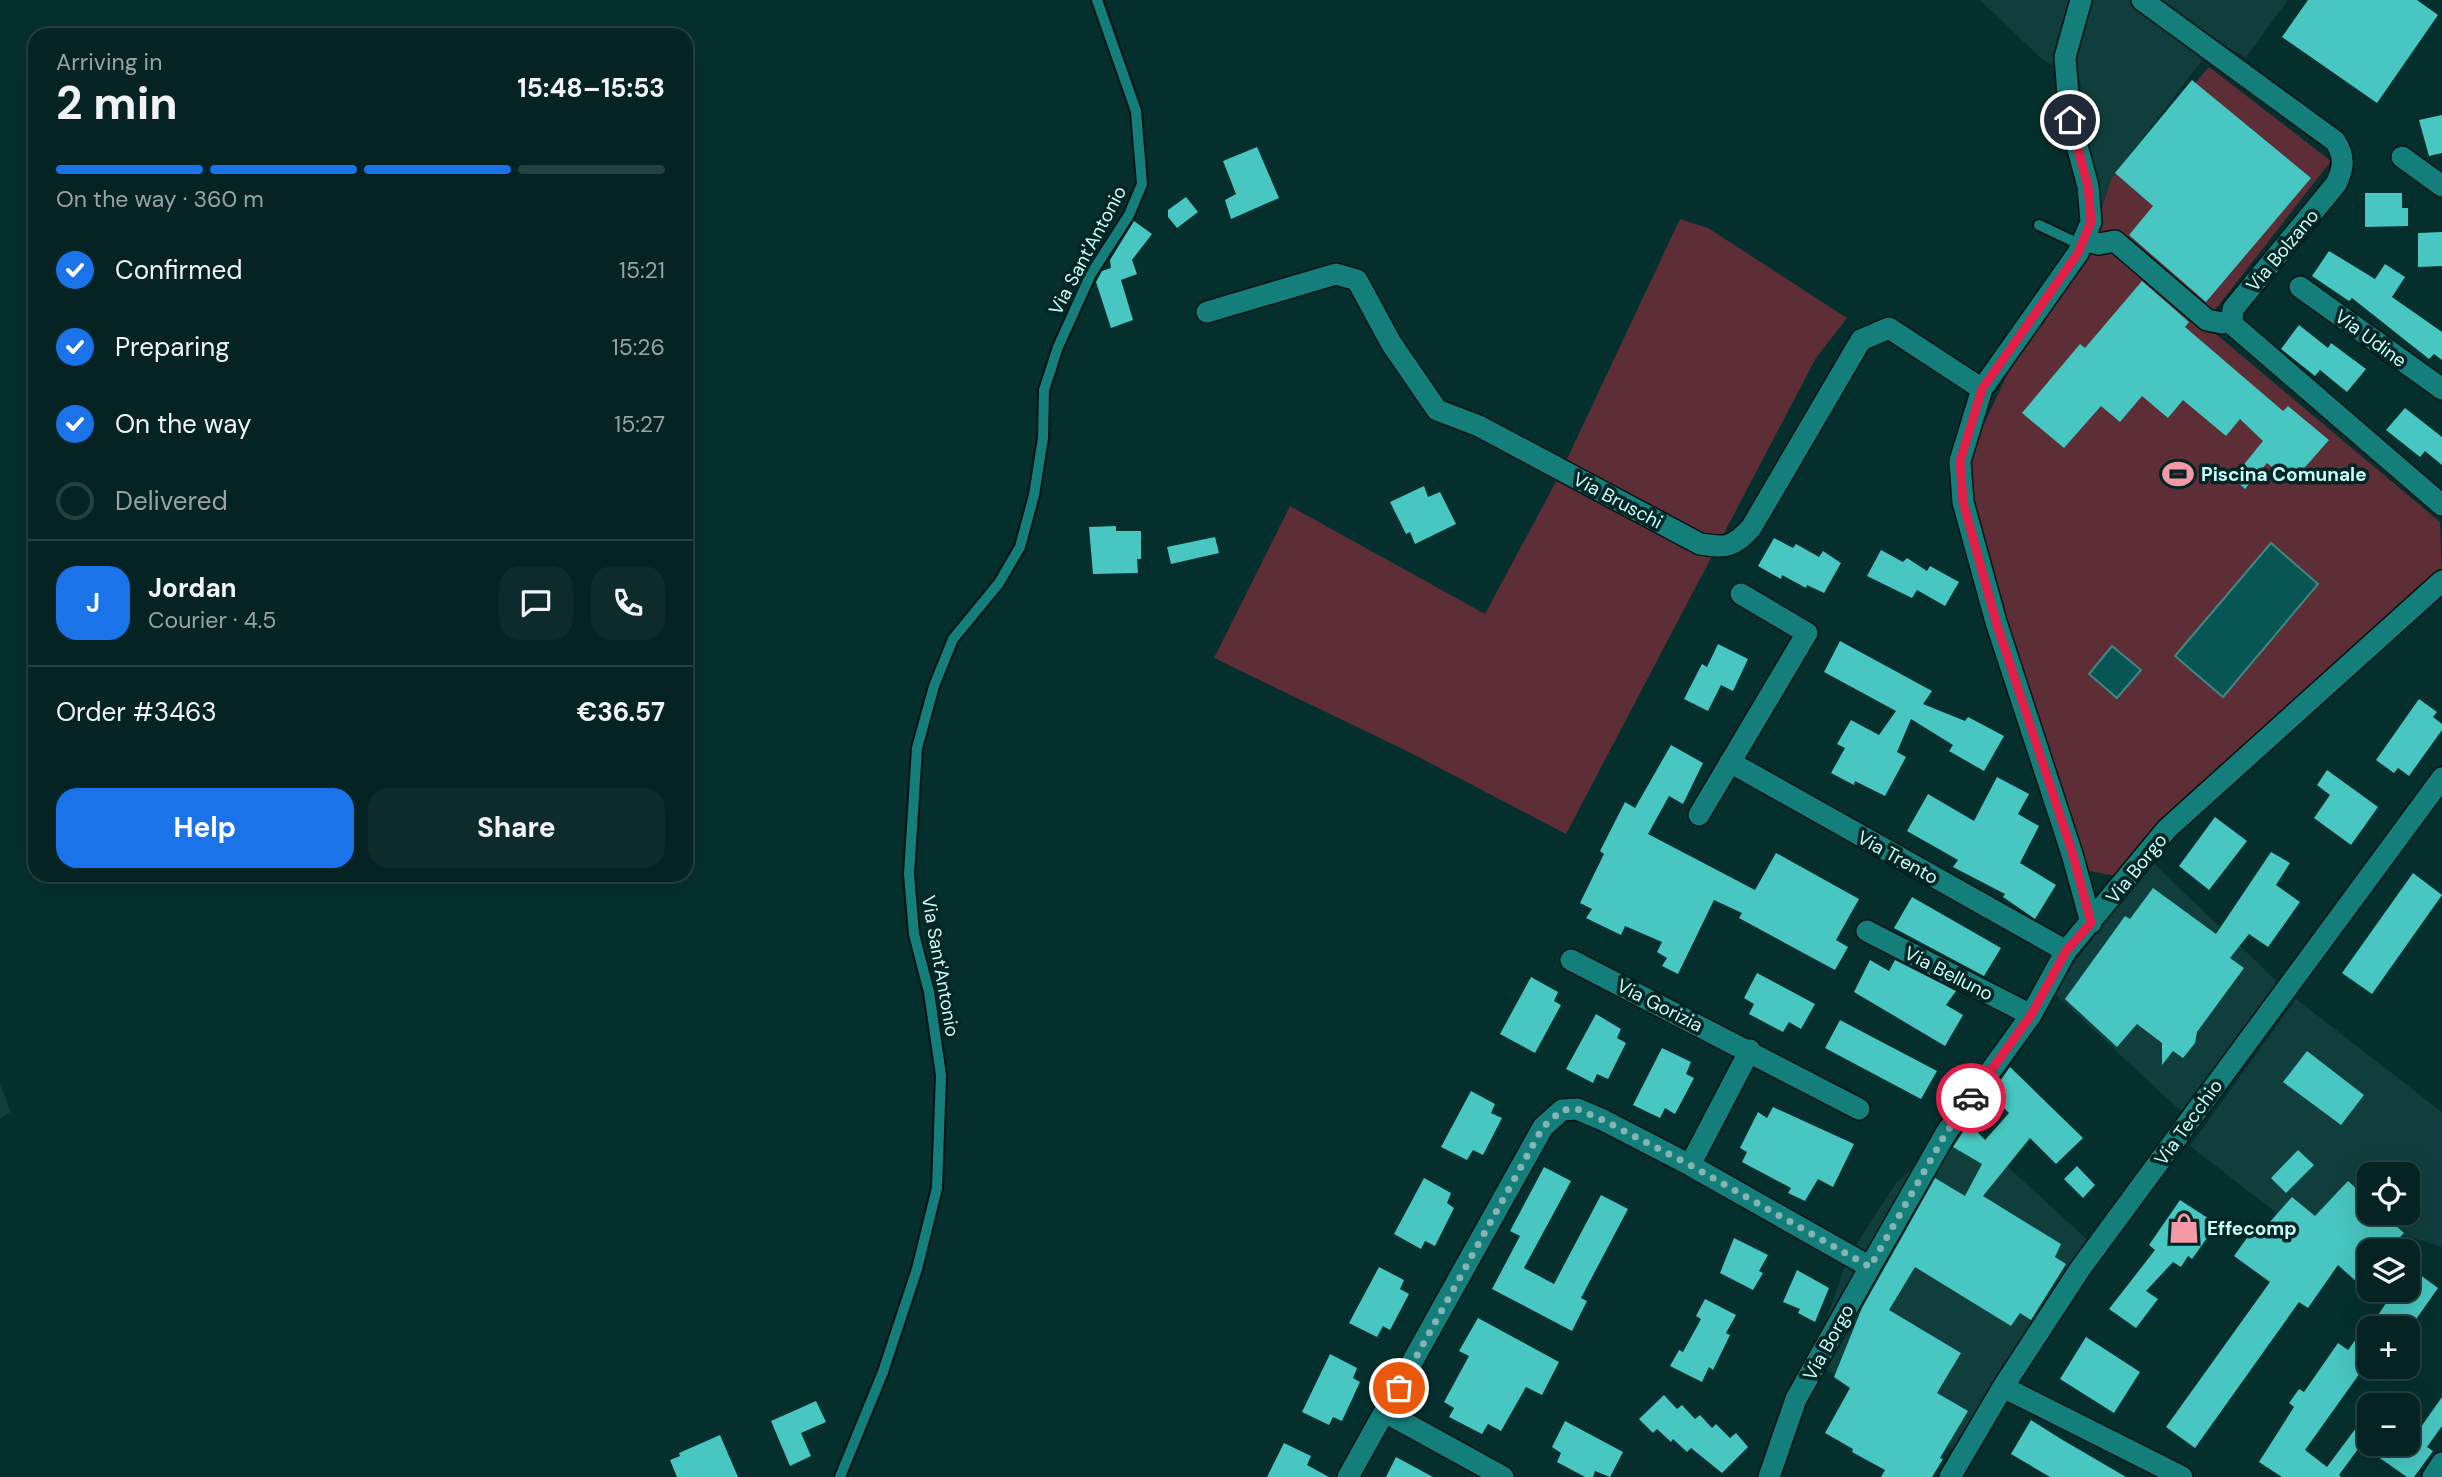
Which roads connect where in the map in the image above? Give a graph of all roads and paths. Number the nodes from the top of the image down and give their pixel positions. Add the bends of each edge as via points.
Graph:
1 (1097, 0) edge
2 (2081, 0) edge
3 (2141, 0) edge
4 (2402, 157) dead end
5 (2442, 186) edge
6 (2039, 225) dead end
7 (2082, 243) junction
8 (2300, 287) dead end
9 (1207, 312) dead end
10 (2231, 320) junction
11 (1982, 389) junction
12 (2442, 389) edge
13 (2442, 505) edge
14 (2442, 581) edge
15 (1741, 594) dead end
16 (1730, 762) junction
17 (2442, 778) edge
18 (1699, 815) dead end
19 (2091, 923) junction
20 (1867, 931) dead end
21 (2066, 951) junction
22 (1571, 960) dead end
23 (2031, 1015) junction
24 (1750, 1050) junction
25 (1859, 1110) dead end
26 (1690, 1165) junction
27 (1870, 1267) junction
28 (2003, 1387) junction
29 (1385, 1412) junction
30 (2442, 1463) edge
31 (2171, 1474) edge
32 (840, 1477) edge
33 (1348, 1477) edge
34 (1503, 1477) edge
35 (1769, 1477) edge
36 (1950, 1477) edge
37 (2433, 1477) edge

1 - 32 lane, Via Sant'Antonio via 1136,111 1142,184 1129,215 1091,274 1058,347 1044,390 1043,438 1020,547 999,583 953,639 917,748 909,874 914,934 929,992 941,1075 937,1188 917,1269 883,1372
2 - 7 street via 2065,57 2070,120 2088,186 2091,222
3 - 10 street, Via Bolzano via 2341,150 2343,162 2336,184 2233,309
4 - 5 street
6 - 7 lane
7 - 10 street via 2115,241 2207,320
7 - 11 street
8 - 12 street, Via Udine
9 - 11 street, Via Bruschi via 1336,274 1357,280 1391,343 1437,410 1479,426 1700,544 1719,547 1735,544 1751,528 1861,340 1889,328
10 - 13 street via 2242,336
11 - 19 street via 1960,461 1963,502
14 - 19 street, Via Borgo via 2167,829
15 - 16 street via 1807,633
16 - 18 street
16 - 21 street, Via Trento
17 - 28 street, Via Tecchio via 2080,1269
19 - 21 street, Via Borgo
20 - 23 street, Via Belluno
21 - 23 street, Via Borgo
22 - 24 street, Via Gorizia
23 - 27 street, Via Borgo via 1946,1133
24 - 25 street, Via Gorizia
24 - 26 street
26 - 27 street
26 - 29 street via 1603,1120 1577,1109 1562,1110 1543,1127
27 - 35 street, Via Borgo via 1796,1399
28 - 31 street
28 - 36 street, Via Tecchio
29 - 33 street
29 - 34 street
30 - 37 street

